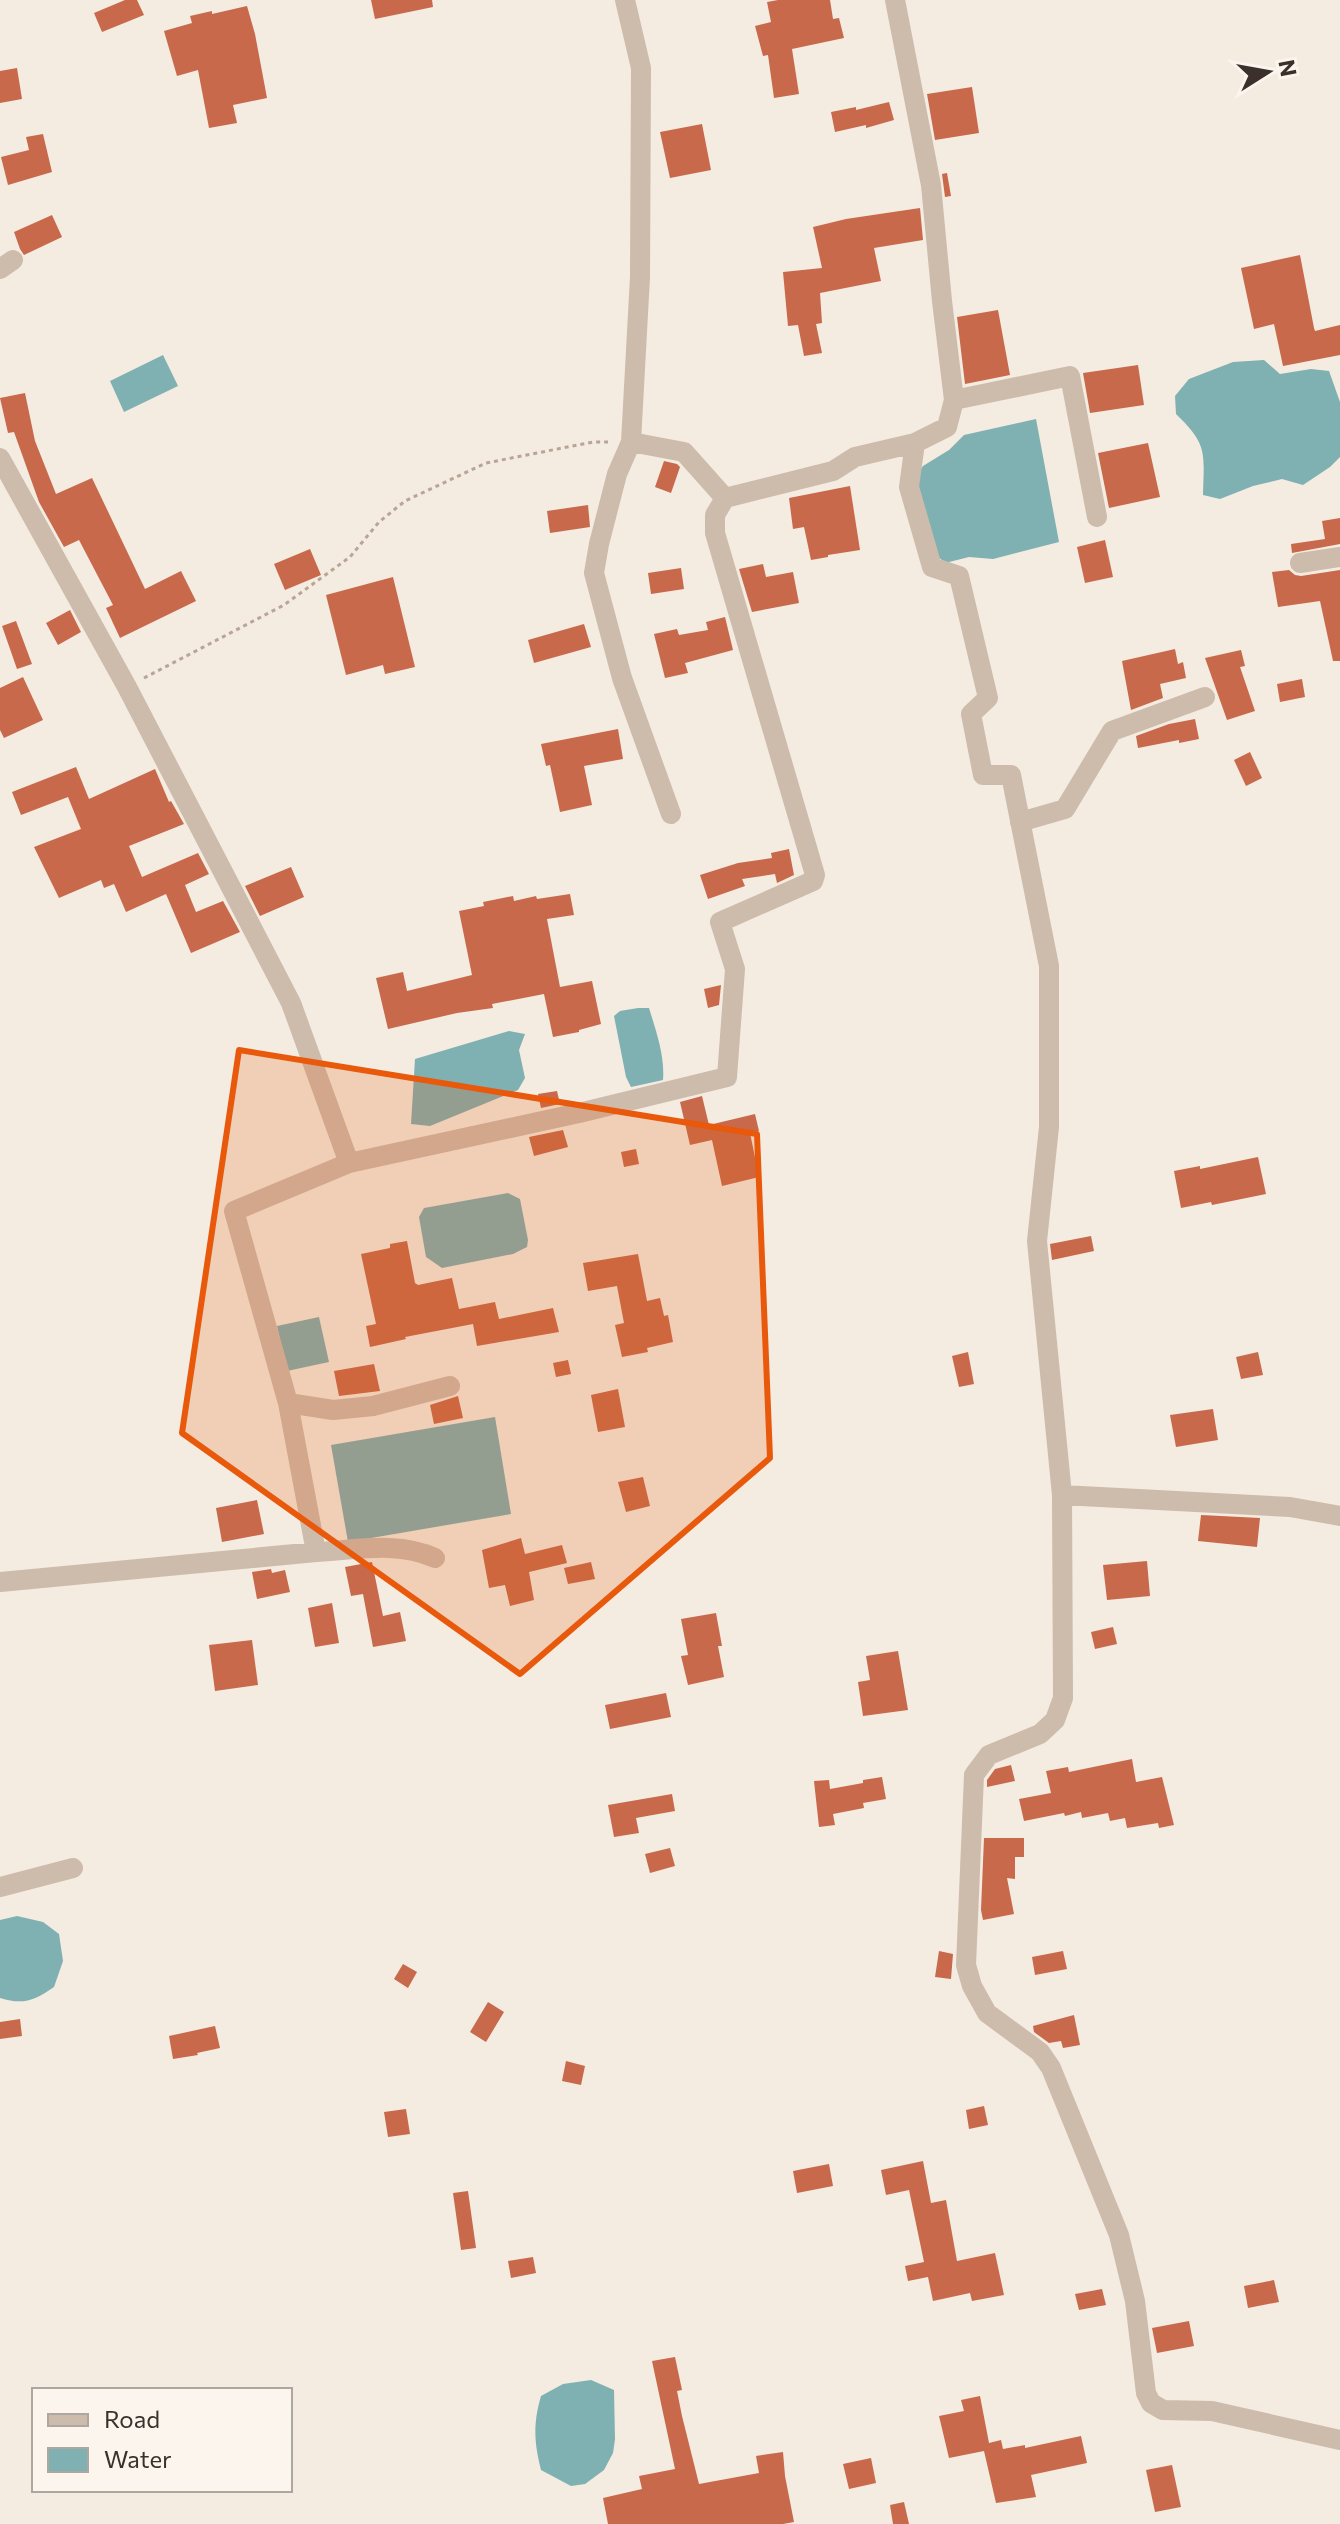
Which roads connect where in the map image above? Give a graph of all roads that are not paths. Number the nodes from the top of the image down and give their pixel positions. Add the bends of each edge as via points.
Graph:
1 (625, 0) edge
2 (895, 0) edge
3 (954, 400) junction
4 (631, 442) junction
5 (915, 443) junction
6 (0, 458) edge
7 (725, 498) junction
8 (1097, 517) dead end
9 (1340, 557) edge
10 (1300, 563) dead end
11 (1205, 697) dead end
12 (671, 814) dead end
13 (1020, 822) junction
14 (349, 1163) junction
15 (450, 1386) dead end
16 (288, 1403) junction
17 (1062, 1495) junction
18 (1340, 1516) edge
19 (316, 1552) junction
20 (435, 1558) dead end
21 (0, 1582) edge
22 (73, 1868) dead end
23 (0, 1887) edge
24 (1340, 2440) edge

1 - 4 street via 641,68 640,277
2 - 3 street via 931,185
3 - 5 street via 947,427
3 - 8 street via 1070,376
4 - 7 street via 684,452
4 - 12 street via 617,474 594,573 622,678
5 - 7 street via 855,457 833,471
5 - 13 street via 909,487 932,567 959,576 988,698 971,714 983,775 1011,775
6 - 14 street via 127,687 291,1003
7 - 14 street via 715,515 715,533 815,875 813,881 720,922 735,969 727,1077
9 - 10 street
11 - 13 street via 1112,731 1065,809
13 - 17 street via 1049,966 1049,1127 1037,1241
14 - 16 street via 234,1211
15 - 16 street via 360,1408
16 - 19 street
17 - 18 street via 1290,1507
17 - 24 street via 1063,1698 1055,1720 1040,1734 989,1755 974,1775 966,1965 972,1986 987,2013 1040,2052 1051,2068 1119,2235 1151,2403 1163,2410 1212,2411
19 - 20 street via 395,1547
19 - 21 street
22 - 23 street

